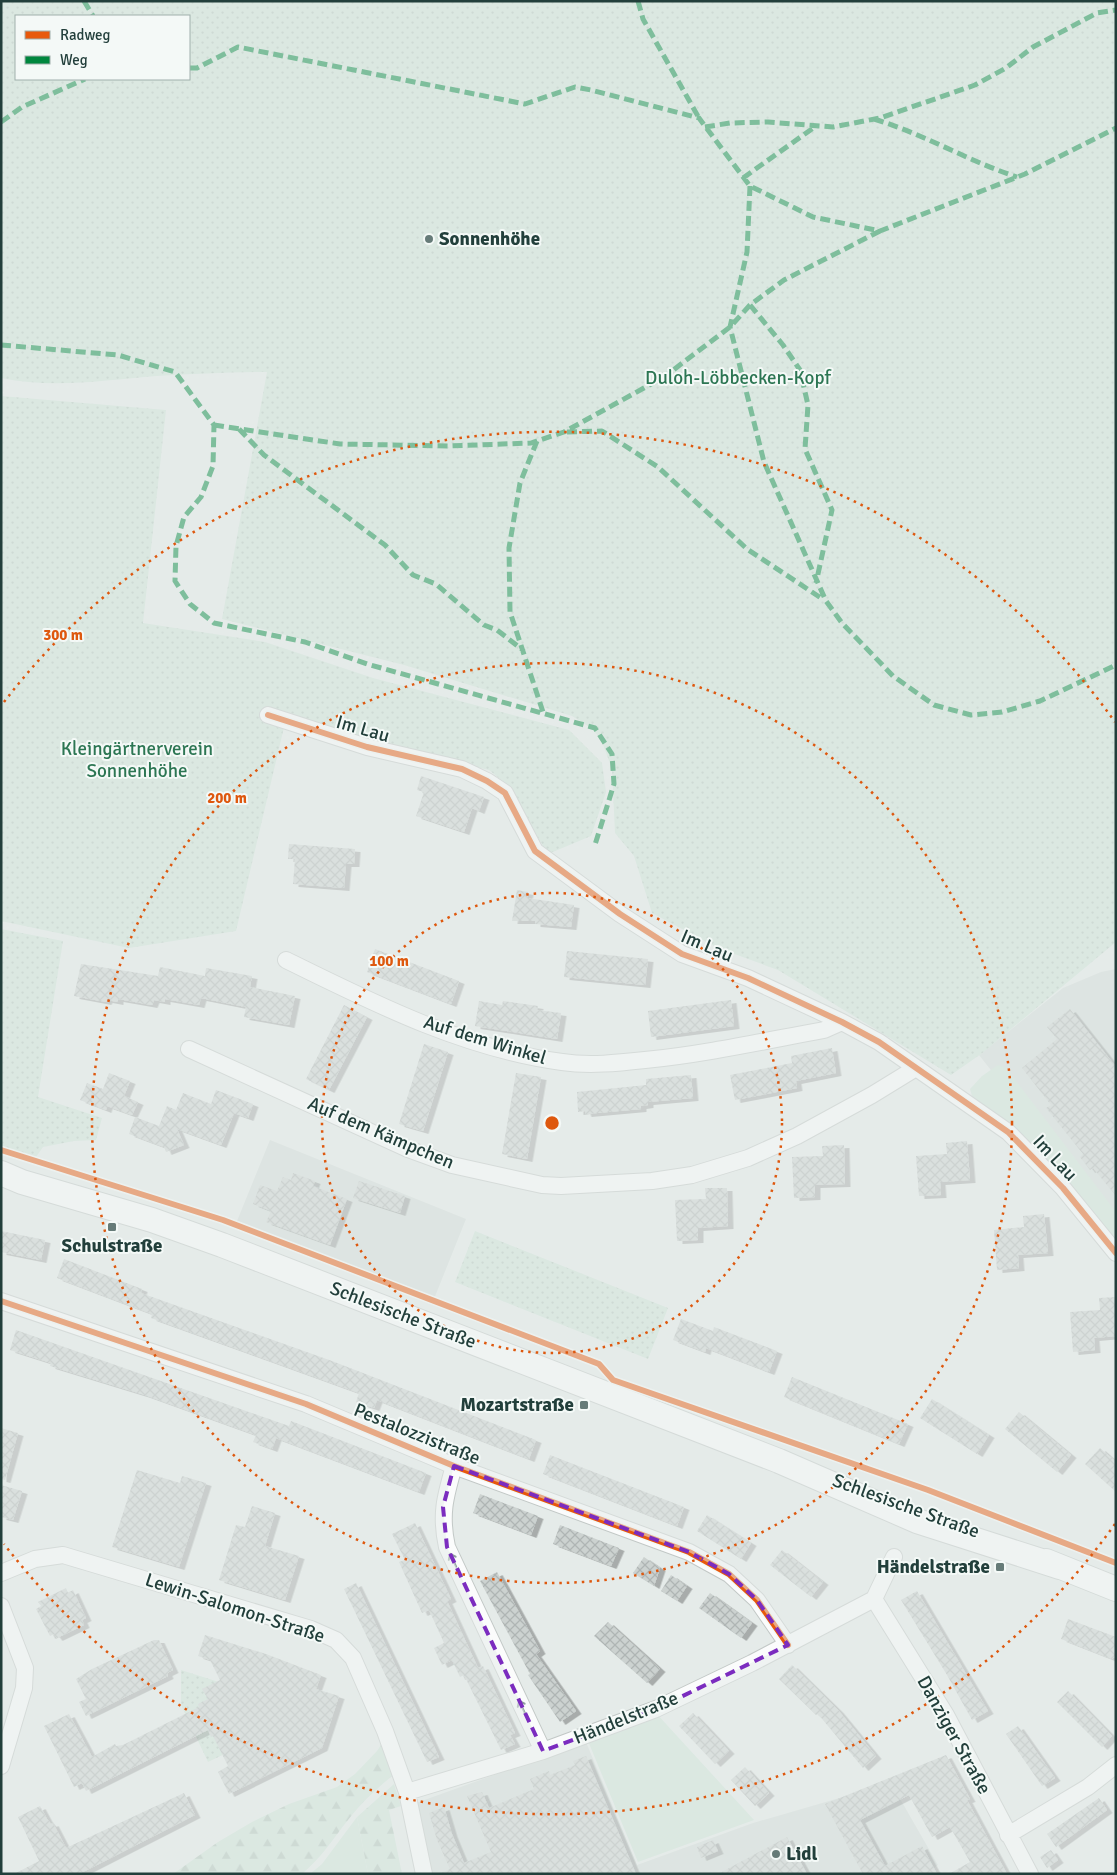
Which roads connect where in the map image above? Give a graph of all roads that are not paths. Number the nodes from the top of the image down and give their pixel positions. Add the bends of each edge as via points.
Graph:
1 (268, 715) dead end
2 (286, 960) dead end
3 (842, 1022) junction
4 (189, 1049) dead end
5 (916, 1068) junction
6 (8, 1179) edge
7 (1116, 1252) edge
8 (1, 1301) edge
9 (454, 1466) junction
10 (894, 1557) dead end
11 (1, 1573) edge
12 (1116, 1589) edge
13 (874, 1599) junction
14 (1, 1606) edge
15 (788, 1645) junction
16 (542, 1751) junction
17 (1116, 1765) edge
18 (1, 1766) edge
19 (407, 1792) junction
20 (1008, 1835) junction
21 (424, 1874) edge
22 (1030, 1874) edge

1 - 3 street, Im Lau via 367,747 462,769 487,780 504,793 535,851 620,914 682,954 748,978
2 - 3 street, Auf dem Winkel via 445,1032 508,1051 562,1062 611,1063 673,1057 824,1030
3 - 5 street, Im Lau via 879,1042
4 - 5 street, Auf dem Kämpchen via 408,1149 452,1165 542,1185 561,1186 652,1182 692,1175 748,1158 797,1136
5 - 7 street, Im Lau via 1008,1132 1063,1188
6 - 12 main road, Schlesische Straße via 152,1220 222,1245 779,1461 922,1507
8 - 9 street, Pestalozzistraße via 306,1404
9 - 15 street, Pestalozzistraße via 689,1552 729,1574 758,1600
16 -> 9 street via 447,1547 442,1526 443,1507
10 - 13 street
11 - 19 street, Lewin-Salomon-Straße via 35,1559 63,1555 311,1629 336,1640 353,1658
13 - 15 street, Händelstraße
13 - 20 street, Danziger Straße via 946,1715
14 - 18 street via 25,1668 24,1688
15 - 16 street, Händelstraße via 656,1709
16 - 19 street, Händelstraße
17 - 20 street via 1088,1787
19 - 21 street, Lewin-Salomon-Straße
20 - 22 street, Danziger Straße

